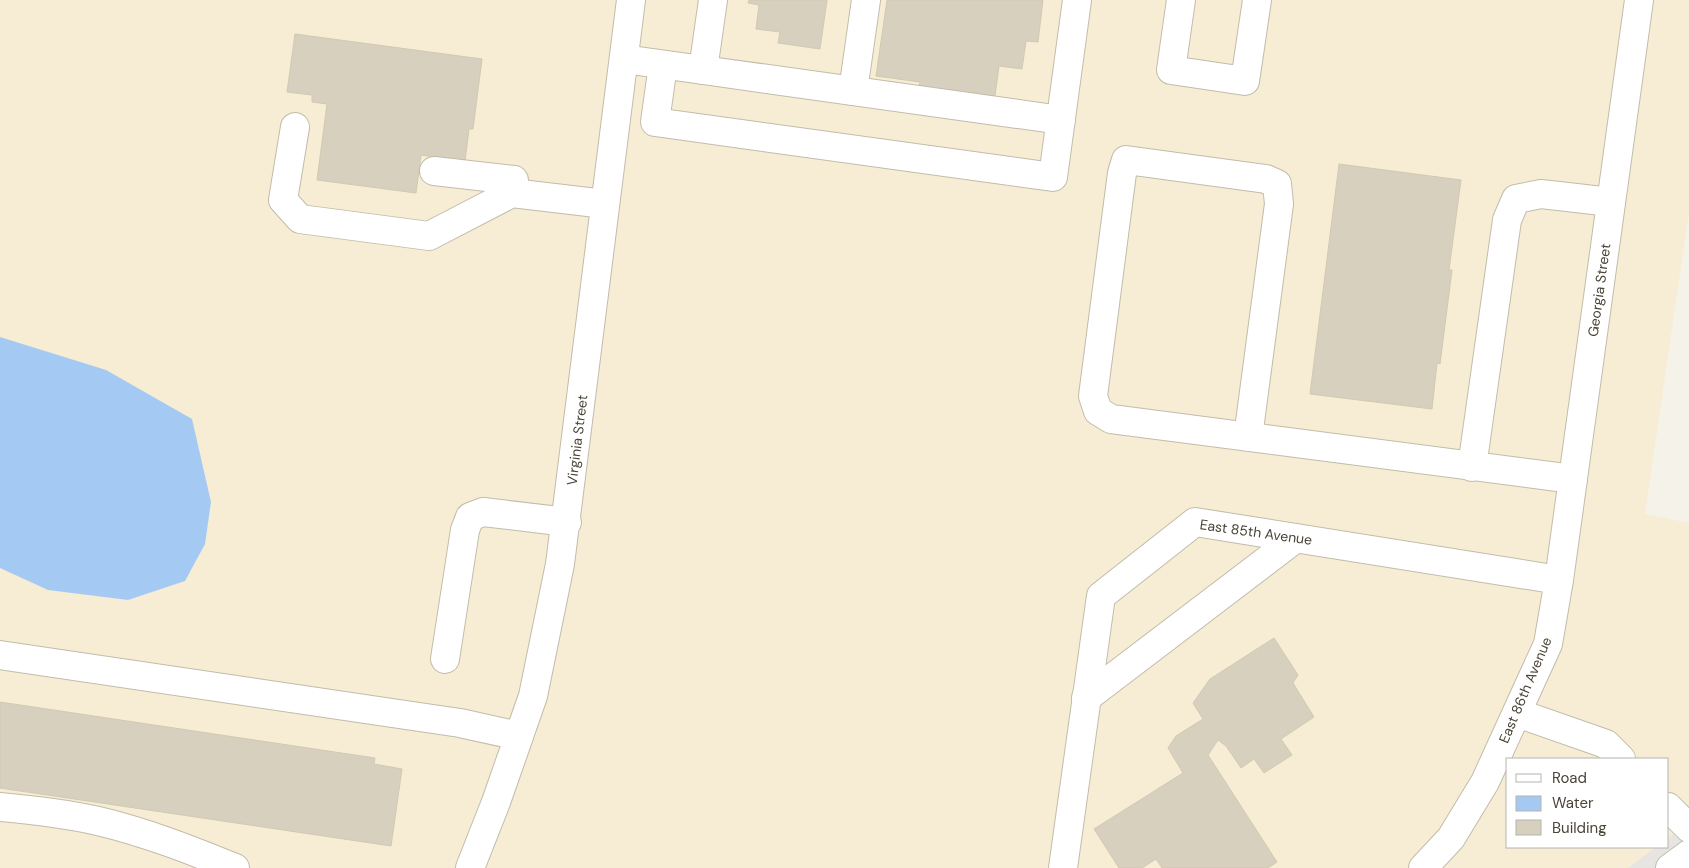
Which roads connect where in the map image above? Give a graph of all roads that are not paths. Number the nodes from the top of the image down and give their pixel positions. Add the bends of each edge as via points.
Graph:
1 (631, 0) edge
2 (713, 0) edge
3 (866, 0) edge
4 (1077, 0) edge
5 (1181, 0) edge
6 (1257, 0) edge
7 (1639, 0) edge
8 (624, 59) junction
9 (663, 65) junction
10 (704, 70) junction
11 (854, 91) junction
12 (1061, 120) junction
13 (295, 127) dead end
14 (434, 171) dead end
15 (514, 180) dead end
16 (1611, 202) junction
17 (605, 204) junction
18 (1248, 437) junction
19 (1472, 466) junction
20 (1573, 479) junction
21 (567, 522) junction
22 (1296, 538) junction
23 (1559, 580) junction
24 (0, 655) edge
25 (445, 659) dead end
26 (1086, 698) junction
27 (1517, 714) junction
28 (519, 736) junction
29 (1620, 758) edge
30 (0, 807) edge
31 (1669, 807) edge
32 (1689, 828) edge
33 (1689, 854) edge
34 (235, 868) edge
35 (470, 868) edge
36 (1063, 868) edge
37 (1423, 868) edge
38 (1670, 868) edge

1 - 8 street, Virginia Street
2 - 10 street
3 - 11 street
4 - 12 street
5 - 6 street via 1170,70 1245,81
7 - 16 street, Georgia Street
8 - 9 street
8 - 17 street, Virginia Street
9 - 10 street
9 - 12 street via 655,122 675,125 1053,177
10 - 11 street
11 - 12 street
13 - 17 street via 283,200 300,219 429,236 512,193
14 - 15 street
16 - 19 street via 1542,194 1516,199 1507,220
16 - 20 street, Georgia Street
17 - 21 street, Virginia Street
18 - 18 street via 1111,419 1098,411 1093,396 1126,160 1266,178 1277,184 1279,204
18 - 19 street
19 - 20 street
20 - 23 street, Georgia Street
21 - 25 street via 483,512 470,517 465,530
21 - 28 street, Virginia Street via 533,696
22 - 23 street, East 85th Avenue
22 - 26 street
22 - 26 street, East 85th Avenue via 1195,522 1101,596
23 - 27 street, East 86th Avenue via 1548,644
24 - 28 street via 441,720
26 - 36 street, East 85th Avenue
27 - 29 street via 1606,744
27 - 37 street, East 86th Avenue via 1485,782 1456,830
28 - 35 street, Virginia Street
30 - 34 street via 99,821 174,844
31 - 32 street
33 - 38 street

